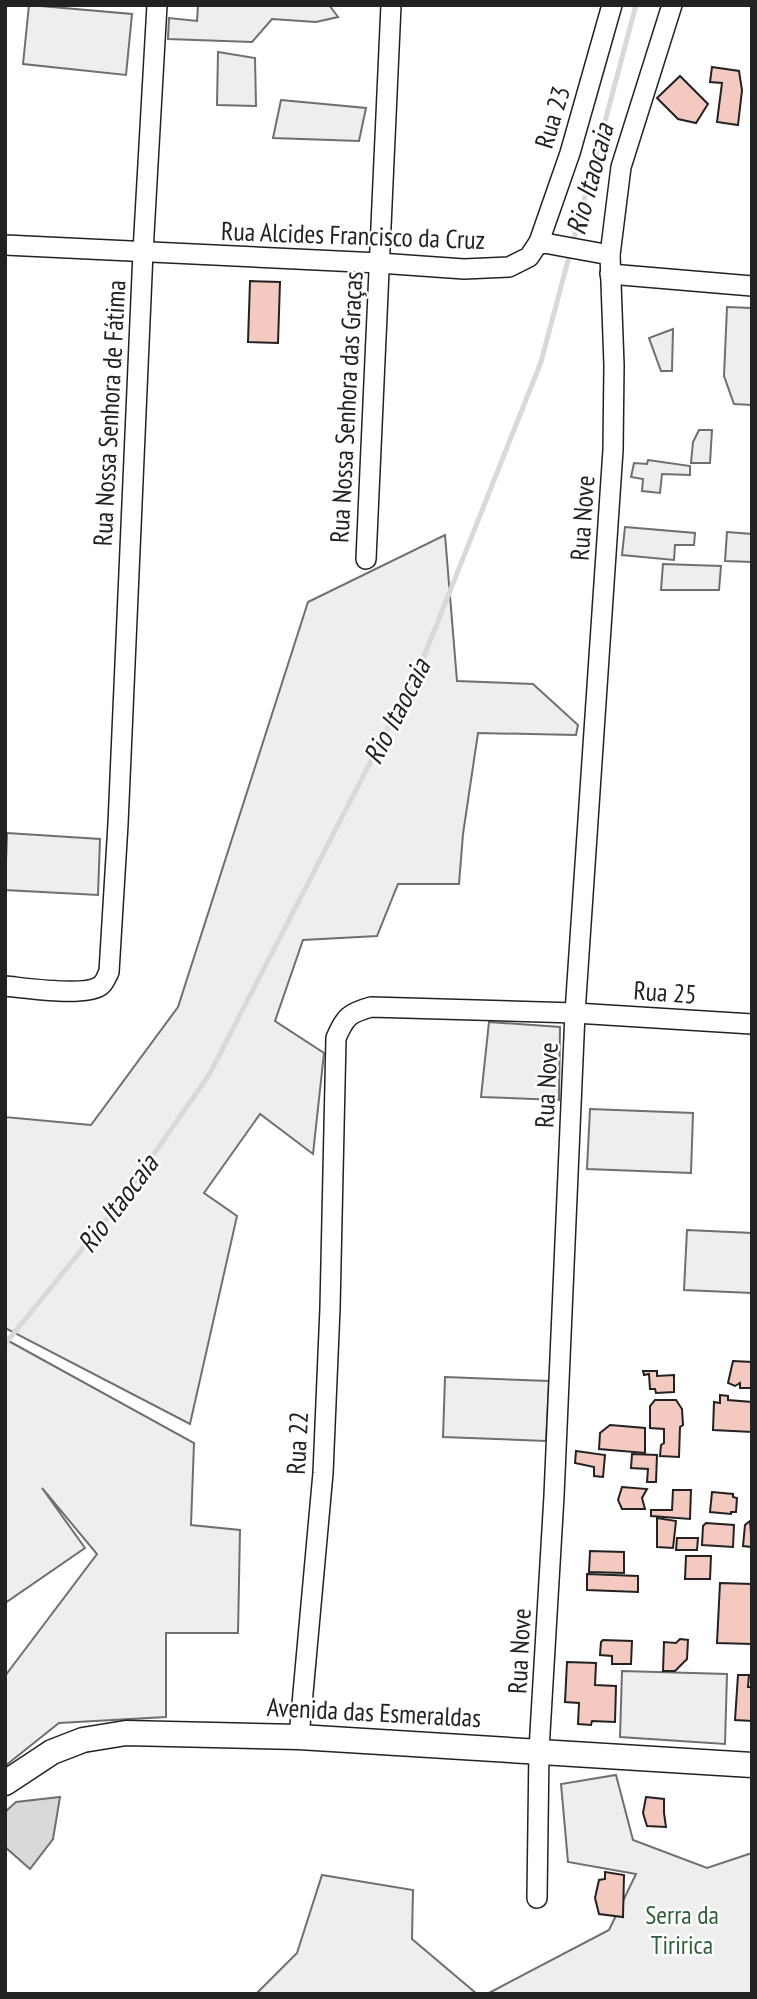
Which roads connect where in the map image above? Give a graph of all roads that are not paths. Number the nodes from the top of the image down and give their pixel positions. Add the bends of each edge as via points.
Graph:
1 (157, 5) edge
2 (391, 5) edge
3 (612, 5) edge
4 (672, 5) edge
5 (548, 243) junction
6 (5, 245) edge
7 (143, 252) junction
8 (379, 262) junction
9 (610, 264) junction
10 (752, 286) edge
11 (366, 559) dead end
12 (5, 986) edge
13 (575, 1013) junction
14 (752, 1024) edge
15 (332, 1150) joint
16 (299, 1737) junction
17 (539, 1750) junction
18 (752, 1765) edge
19 (5, 1783) edge
20 (537, 1898) dead end

1 - 7 street, Rua Nossa Senhora de Fátima
2 - 8 street, Rua Nossa Senhora das Graças
3 - 5 street, Rua 23
4 - 9 street, Rua Nove via 621,167
5 - 8 street, Rua Alcides Francisco da Cruz via 509,267 464,269
5 - 9 street via 586,251
6 - 7 street, Rua Alcides Francisco da Cruz
7 - 8 street, Rua Alcides Francisco da Cruz
7 - 12 street, Rua Nossa Senhora de Fátima via 109,972 103,984 93,989
8 - 11 street, Rua Nossa Senhora das Graças
9 - 10 street
9 - 13 street, Rua Nove via 613,450
13 - 14 street, Rua 25
13 - 15 street, Rua 25 via 371,1007 353,1012 336,1038
13 - 17 street, Rua Nove
15 - 16 street, Rua 22 via 323,1473
16 - 17 main road, Avenida das Esmeraldas
16 - 19 main road, Avenida das Esmeraldas via 126,1733 83,1740 52,1752
17 - 18 main road, Avenida das Esmeraldas
17 - 20 street, Rua Nove

